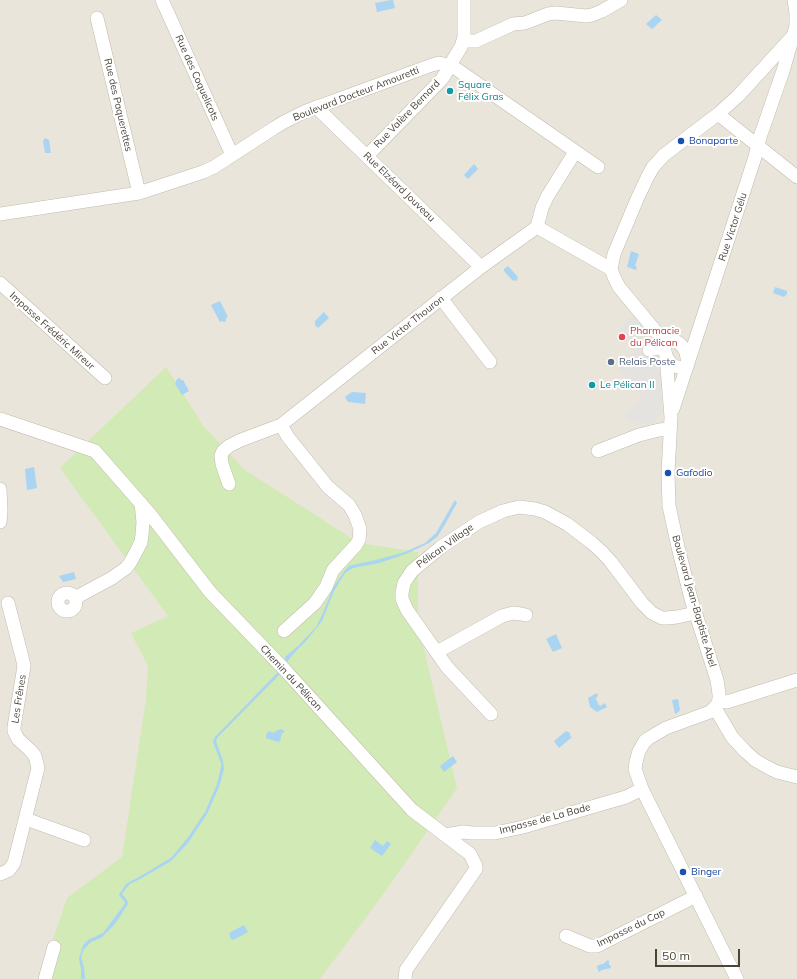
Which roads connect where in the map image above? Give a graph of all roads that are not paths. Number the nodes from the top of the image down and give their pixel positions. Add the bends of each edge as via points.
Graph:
1 (162, 0) edge
2 (464, 0) edge
3 (621, 0) edge
4 (794, 0) edge
5 (97, 18) dead end
6 (793, 36) junction
7 (463, 41) junction
8 (769, 62) junction
9 (450, 66) junction
10 (783, 71) junction
11 (316, 107) junction
12 (718, 114) junction
13 (758, 146) junction
14 (575, 152) junction
15 (232, 155) junction
16 (367, 156) junction
17 (598, 167) dead end
18 (797, 178) edge
19 (139, 193) junction
20 (0, 214) edge
21 (537, 227) junction
22 (481, 267) junction
23 (612, 269) junction
24 (0, 284) edge
25 (442, 298) junction
26 (663, 348) junction
27 (649, 350) dead end
28 (490, 362) dead end
29 (688, 364) junction
30 (105, 378) dead end
31 (0, 419) edge
32 (670, 423) junction
33 (281, 425) junction
34 (598, 451) dead end
35 (229, 484) dead end
36 (0, 489) edge
37 (141, 503) junction
38 (0, 522) edge
39 (74, 598) dead end
40 (8, 603) dead end
41 (695, 613) junction
42 (526, 615) dead end
43 (284, 630) dead end
44 (437, 652) junction
45 (797, 680) edge
46 (717, 705) junction
47 (491, 714) dead end
48 (797, 777) edge
49 (642, 789) junction
50 (26, 819) junction
51 (446, 835) junction
52 (84, 840) dead end
53 (0, 874) edge
54 (696, 896) junction
55 (566, 936) dead end
56 (54, 947) dead end
57 (45, 979) edge
58 (405, 979) edge
59 (737, 979) edge

1 - 15 street, Rue des Coquelicots
2 - 7 street
3 - 7 street via 592,15 548,14 525,23 513,24 476,40
4 - 6 street via 796,26
5 - 19 street, Rue des Paquerettes
6 - 8 street
6 - 10 street, Rue Victor Gélu
7 - 9 street
8 - 10 street via 775,62
8 - 12 street
9 - 11 street, Boulevard Docteur Amouretti via 439,63 432,65
9 - 14 street
9 - 16 street, Rue Valère Bernard via 442,79
10 - 13 street, Rue Victor Gélu
11 - 15 street, Boulevard Docteur Amouretti via 284,122
11 - 16 street, Rue Elzéard Jouveau
12 - 13 street
12 - 23 street via 664,155 653,167 614,254
13 - 18 street
13 - 29 street, Rue Victor Gélu
14 - 17 street
14 - 21 street via 547,197
15 - 19 street, Boulevard Docteur Amouretti via 214,168
16 - 22 street, Rue Elzéard Jouveau
19 - 20 street, Boulevard Docteur Amouretti
21 - 22 street, Rue Victor Thouron
21 - 23 street
22 - 25 street, Rue Victor Thouron
23 - 26 street via 619,287 655,330
24 - 30 street, Impasse Frédéric Mireur
25 - 28 street
25 - 33 street, Rue Victor Thouron
26 - 27 street
26 - 29 street via 674,366 682,368
26 - 29 street via 671,339 679,343 686,352
26 - 32 street, Boulevard Jean-Baptiste Abel
29 - 32 street, Rue Victor Gélu
31 - 37 street, Chemin du Pélican via 95,451
32 - 34 street via 659,430 638,429
32 - 41 street, Boulevard Jean-Baptiste Abel via 669,506
33 - 35 street, Rue Victor Thouron via 241,440 223,451 222,464
33 - 43 street via 328,487 356,515 360,529 356,545 333,570 315,603
36 - 38 street
37 - 39 street via 141,542 130,563 112,578
37 - 51 street, Chemin du Pélican via 210,592 412,810
40 - 50 street, Les Frênes via 24,666 14,731 18,740 33,753 37,764
41 - 44 street, Pélican Village via 667,618 652,613 611,562 592,543 567,524 545,512 519,507 503,511 468,528 427,557 407,577 402,593 404,605
41 - 46 street, Boulevard Jean-Baptiste Abel via 717,680
42 - 44 street via 513,613 502,616
44 - 47 street, Pélican Village
45 - 46 street
46 - 48 street via 732,737 745,752 777,772
46 - 49 street via 706,714 660,731 646,742 639,751 636,762
49 - 51 street, Impasse de La Bade via 626,797 523,827 495,833 463,832
49 - 54 street
50 - 52 street
50 - 53 street, Les Frênes via 14,863 9,870
51 - 58 street, Chemin du Pélican via 470,854 476,869 406,970
54 - 55 street, Impasse du Cap via 597,946 590,946
54 - 59 street
56 - 57 street

